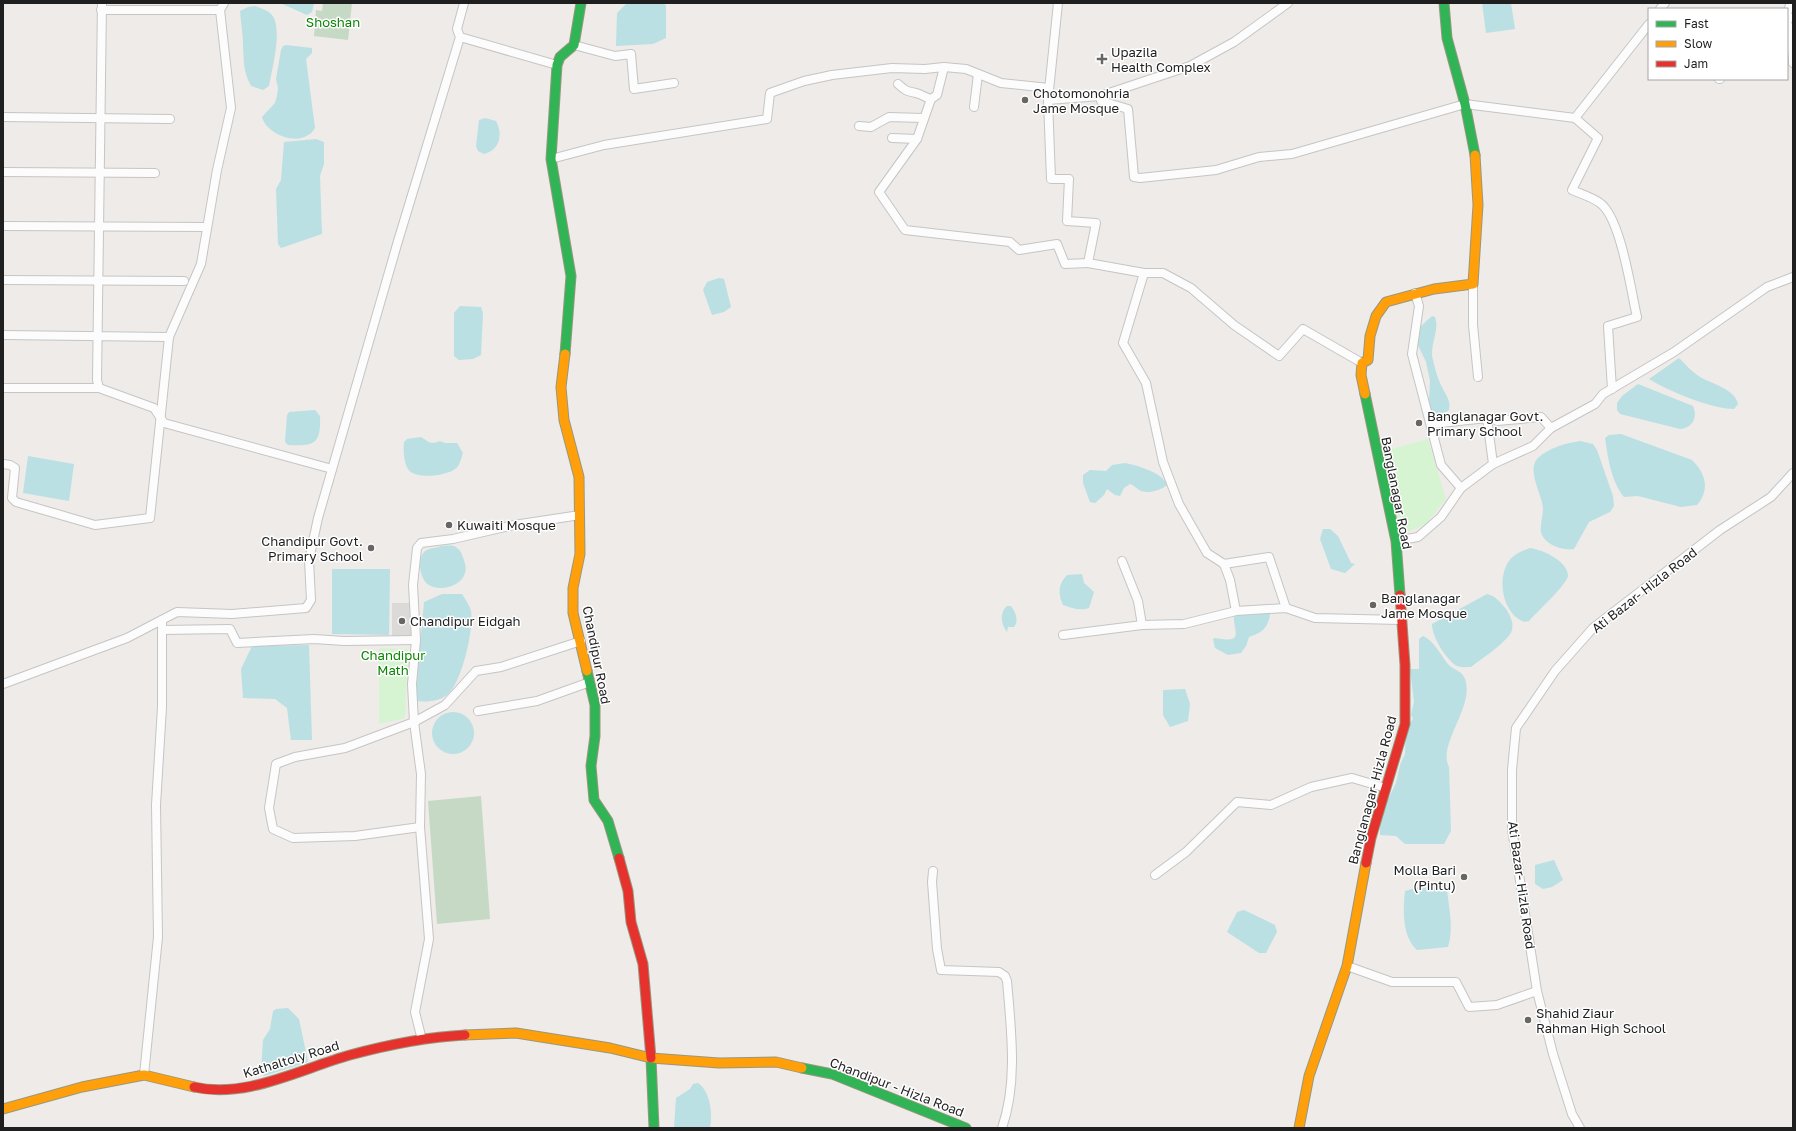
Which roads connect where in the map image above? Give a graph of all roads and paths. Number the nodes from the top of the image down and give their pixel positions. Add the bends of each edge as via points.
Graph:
1 (464, 3) edge
2 (581, 3) edge
3 (1058, 3) edge
4 (1288, 3) edge
5 (1444, 3) edge
6 (102, 6) edge
7 (222, 7) edge
8 (1648, 25) edge
9 (1788, 25) edge
10 (460, 37) junction
11 (574, 45) junction
12 (1793, 62) edge
13 (557, 65) junction
14 (944, 66) junction
15 (978, 74) junction
16 (674, 83) dead end
17 (898, 84) dead end
18 (1049, 88) junction
19 (1100, 96) junction
20 (932, 99) junction
21 (1048, 100) junction
22 (1465, 104) junction
23 (974, 107) dead end
24 (3, 117) edge
25 (100, 118) junction
26 (923, 118) junction
27 (1575, 118) junction
28 (170, 119) dead end
29 (859, 126) dead end
30 (892, 138) dead end
31 (917, 139) junction
32 (551, 159) junction
33 (3, 172) edge
34 (99, 173) junction
35 (155, 173) dead end
36 (3, 226) edge
37 (98, 227) junction
38 (207, 227) junction
39 (1088, 264) junction
40 (1144, 272) junction
41 (1793, 278) edge
42 (3, 280) edge
43 (184, 281) dead end
44 (97, 282) junction
45 (1473, 284) junction
46 (1415, 293) junction
47 (3, 335) edge
48 (97, 336) junction
49 (169, 337) junction
50 (1362, 363) junction
51 (1478, 377) dead end
52 (3, 388) edge
53 (99, 388) junction
54 (1612, 389) junction
55 (160, 417) junction
56 (1487, 418) junction
57 (1430, 424) junction
58 (1551, 428) junction
59 (3, 464) edge
60 (1493, 464) junction
61 (332, 469) junction
62 (1793, 473) edge
63 (1461, 488) junction
64 (580, 515) junction
65 (1396, 540) junction
66 (1122, 561) dead end
67 (1224, 564) junction
68 (1286, 608) junction
69 (1236, 611) junction
70 (162, 620) junction
71 (1401, 620) junction
72 (1142, 625) junction
73 (162, 630) junction
74 (1063, 635) dead end
75 (416, 640) junction
76 (581, 641) junction
77 (590, 682) junction
78 (3, 684) edge
79 (478, 711) dead end
80 (414, 722) junction
81 (1386, 788) junction
82 (420, 827) junction
83 (933, 871) dead end
84 (1155, 875) dead end
85 (1347, 966) junction
86 (1537, 991) junction
87 (422, 1040) junction
88 (651, 1058) junction
89 (144, 1075) junction
90 (3, 1109) edge
91 (654, 1128) edge
92 (966, 1128) edge
93 (1002, 1128) edge
94 (1299, 1128) edge
95 (1580, 1128) edge

1 - 10 street via 457,29
2 - 11 street
3 - 18 street
4 - 19 street via 1234,42 1190,66
5 - 22 street via 1447,38
6 - 7 street
6 - 25 street
7 - 38 street via 231,108
8 - 27 street
9 - 12 street
10 - 13 street
10 - 61 street
11 - 13 street via 560,57
11 - 16 street via 615,56 631,54 634,89
13 - 32 street, Chandipur Road
14 - 15 street via 966,69
14 - 20 street via 937,95
14 - 32 street via 863,71 804,80 770,93 767,119 604,145
15 - 18 street via 1001,83
15 - 23 street
17 - 20 street via 907,92
18 - 21 street
19 - 21 street
19 - 22 street via 1101,101 1128,109 1134,177 1140,178 1216,170 1259,157 1292,154
20 - 26 street
21 - 39 street via 1051,179 1069,179 1067,221 1096,223
22 - 27 street
22 - 45 street via 1474,145 1478,205
24 - 25 street
25 - 28 street
25 - 34 street
26 - 29 street via 889,117 872,127
26 - 31 street
27 - 54 street via 1598,138 1572,190 1601,203 1610,215 1626,262 1637,317 1608,326
30 - 31 street
31 - 39 street via 879,192 905,230 1010,242 1019,250 1057,244 1065,264
32 - 64 street, Chandipur Road via 571,276 561,387 564,420 579,477
33 - 34 street
34 - 35 street
34 - 37 street
36 - 37 street
37 - 38 street
37 - 44 street
38 - 49 street via 201,264
39 - 40 street
40 - 50 street via 1162,273 1191,288 1234,325 1279,356 1303,329
40 - 67 street via 1123,343 1146,383 1163,462 1179,504 1207,553
41 - 54 street via 1767,287 1674,352
42 - 44 street
43 - 44 street
44 - 48 street
45 - 46 street, Banglanagar Road
45 - 51 street via 1473,325
46 - 50 street, Banglanagar Road via 1386,302 1376,316 1370,336 1368,360
46 - 57 street via 1419,306 1412,354
47 - 48 street
48 - 49 street
48 - 53 street
49 - 55 street
50 - 65 street, Banglanagar Road via 1361,375
52 - 53 street
53 - 55 street via 154,408
54 - 58 street via 1603,394 1595,404
55 - 59 street via 150,518 95,525 16,502 12,498 14,468
55 - 61 street via 164,423
56 - 57 street
56 - 58 street via 1495,418 1497,421 1541,417
56 - 60 street
57 - 63 street via 1442,465
58 - 60 street via 1533,446
60 - 63 street
61 - 70 street via 318,518 310,560 311,600 306,608 232,614 177,612
62 - 86 street, Ati Bazar- Hizla Road via 1771,497 1720,530 1593,628 1555,671 1516,728 1512,770 1512,829
63 - 65 street via 1441,516 1418,537
64 - 75 street via 421,543 417,548 413,585
64 - 76 street, Chandipur Road via 580,554 573,588 573,613
65 - 71 street, Banglanagar Road
66 - 72 street via 1138,601
67 - 68 street via 1269,556
67 - 69 street
68 - 69 street
68 - 71 street via 1315,618
69 - 72 street via 1184,624
70 - 73 street
70 - 78 street via 127,638
71 - 81 street, Banglanagar- Hizla Road via 1405,665 1405,724
72 - 74 street
73 - 75 street via 230,629 237,643 314,639
73 - 89 street via 162,707 156,805 158,937
75 - 80 street via 412,684
76 - 77 street, Chandipur Road
76 - 80 street via 501,667 476,671 445,705
77 - 79 street via 537,701
77 - 88 street, Chandipur Road via 595,705 595,736 591,766 594,800 608,821 628,891 631,922 643,964
80 - 82 street via 421,774
80 - 82 street via 345,748 295,757 276,764 269,808 273,829 293,838 355,836
81 - 84 street via 1352,778 1311,787 1271,805 1237,802 1186,852
81 - 85 street, Banglanagar- Hizla Road via 1370,838
82 - 87 street via 429,939 415,1012
83 - 93 street via 937,949 941,970 999,972 1008,981 1012,1056 1009,1108
85 - 86 street via 1392,982 1456,982 1469,1007 1497,1005
85 - 94 street via 1309,1076
86 - 95 street, Ati Bazar- Hizla Road via 1553,1054 1572,1114
87 - 88 street, Kathaltoly Road via 462,1035 516,1033 610,1048
87 - 89 street, Kathaltoly Road via 351,1055 245,1088 204,1089
88 - 91 street, Chandipur Road
88 - 92 street, Chandipur - Hizla Road via 776,1062 832,1074
89 - 90 street, Kathaltoly Road via 82,1087

